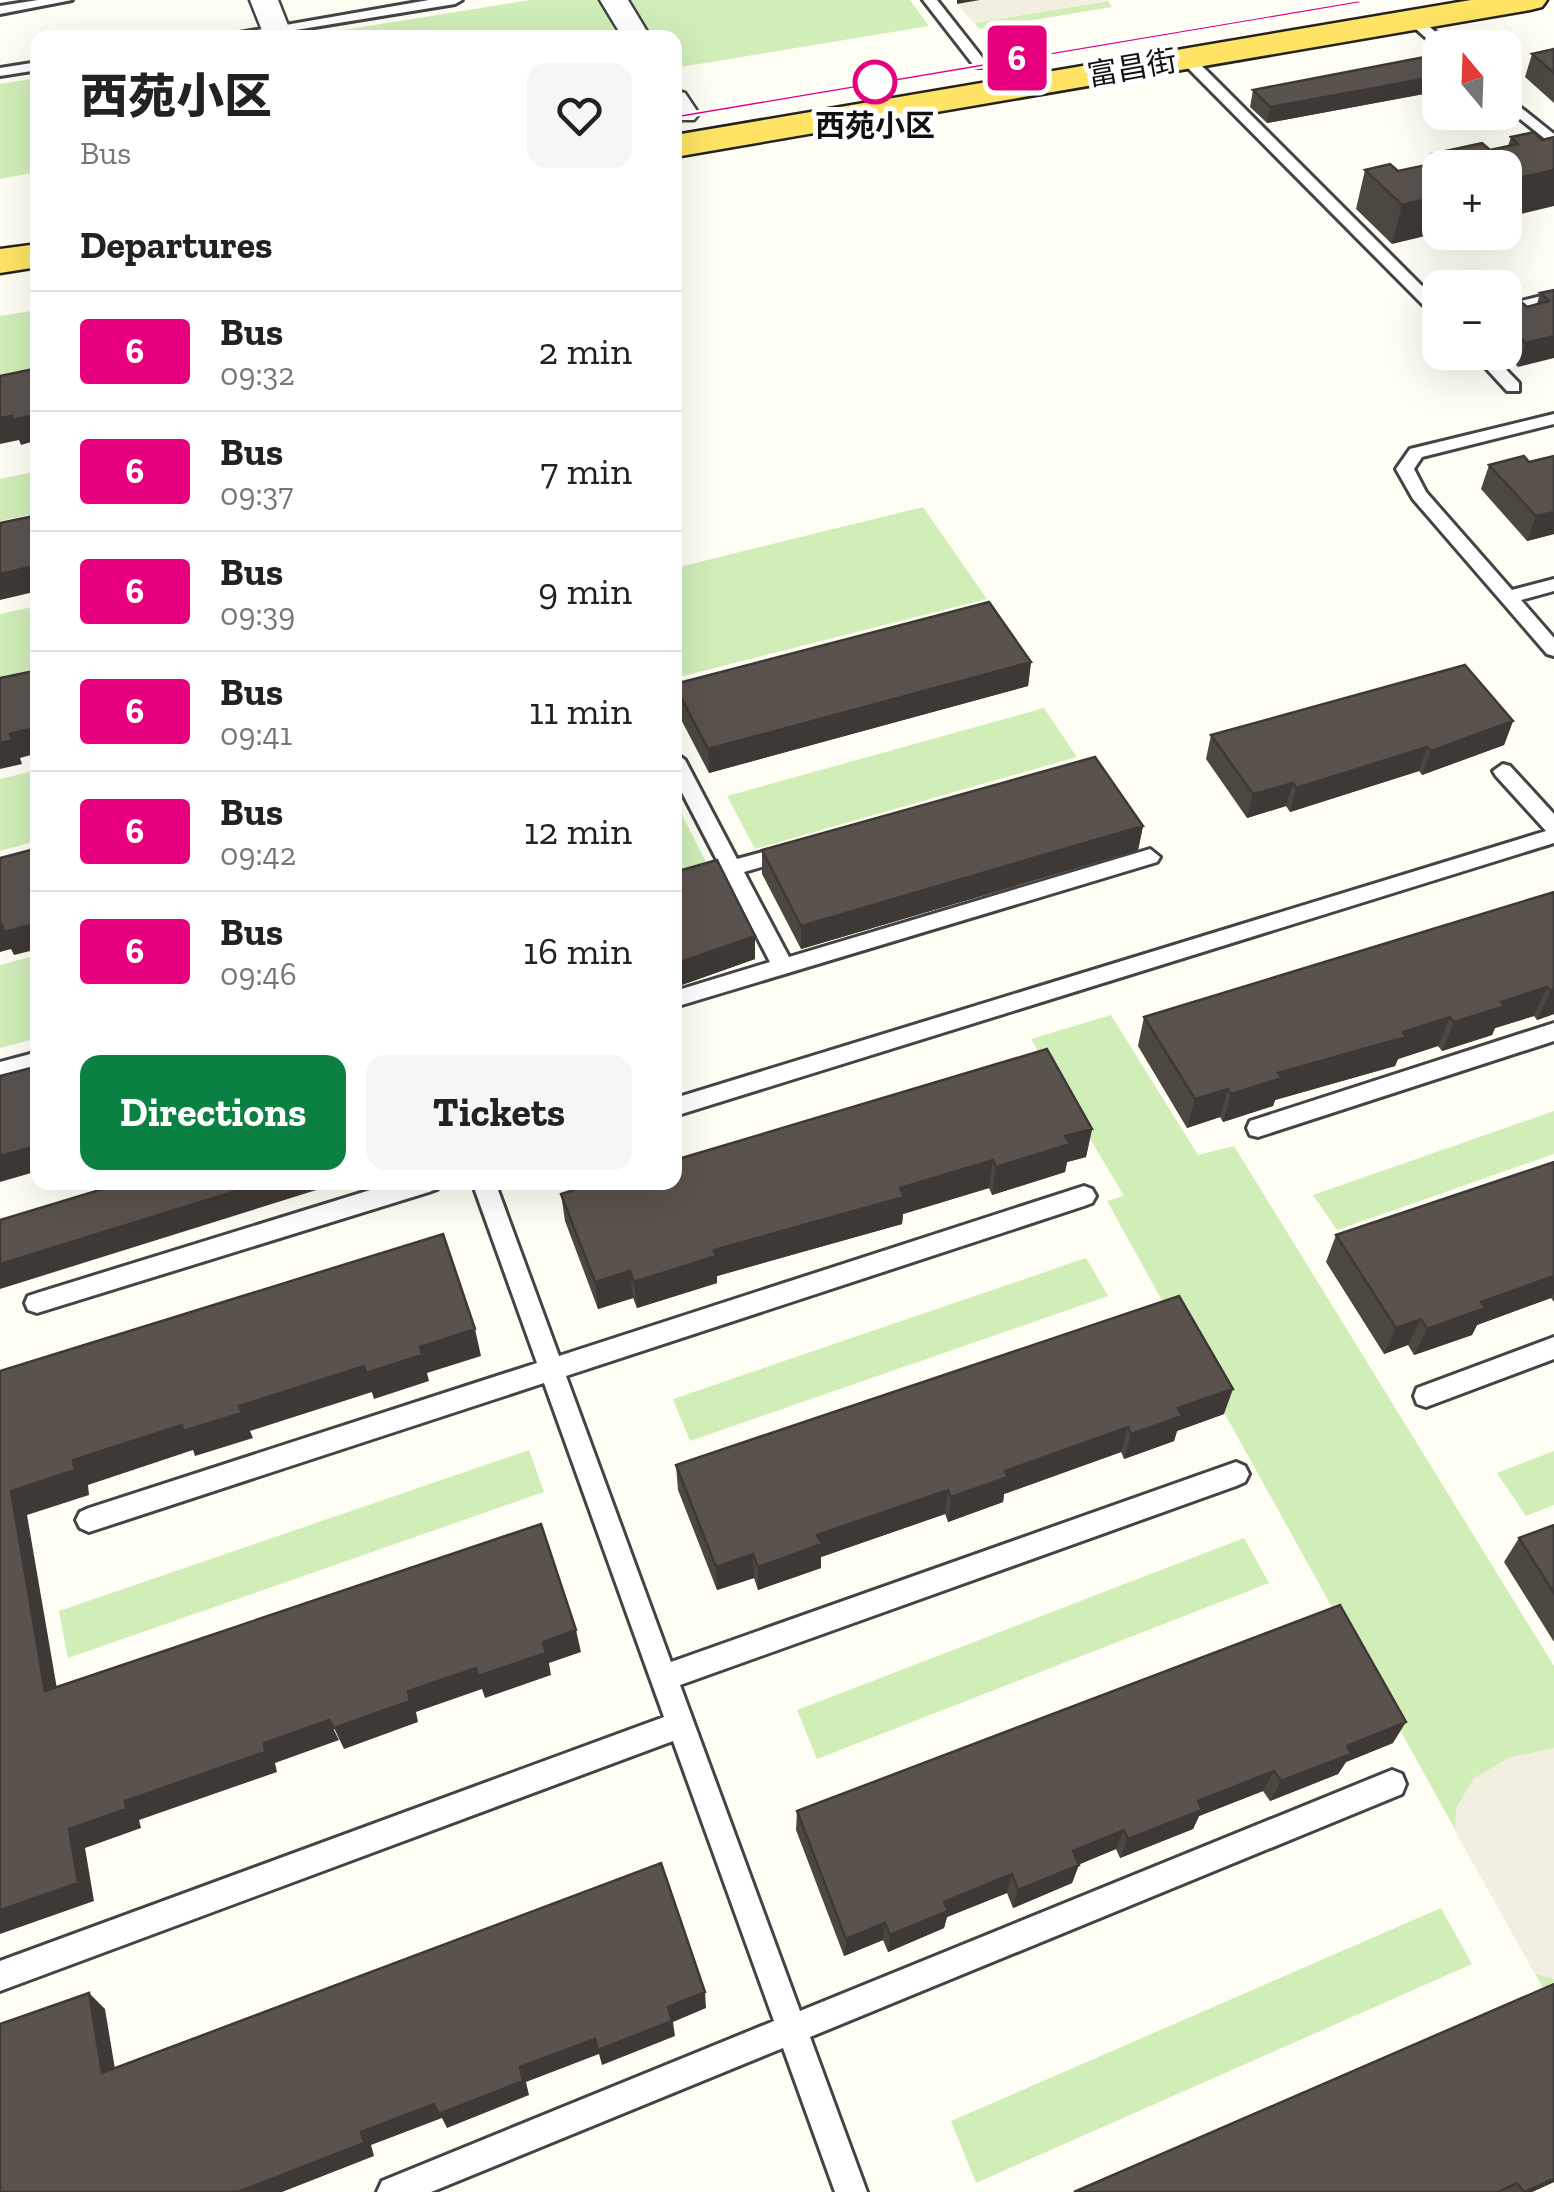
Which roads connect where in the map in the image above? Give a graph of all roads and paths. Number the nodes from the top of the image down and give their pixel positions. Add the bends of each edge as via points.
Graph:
1 (64, 0) edge
2 (264, 0) edge
3 (456, 0) edge
4 (614, 0) edge
5 (930, 0) edge
6 (1358, 0) edge
7 (1530, 0) edge
8 (0, 10) edge
9 (1414, 20) junction
10 (277, 30) edge
11 (294, 30) edge
12 (632, 30) edge
13 (1425, 30) edge
14 (1187, 58) junction
15 (980, 64) junction
16 (30, 67) edge
17 (0, 72) edge
18 (1522, 114) edge
19 (682, 118) edge
20 (682, 118) edge
21 (1554, 142) edge
22 (30, 224) edge
23 (0, 229) edge
24 (30, 255) edge
25 (0, 261) edge
26 (1422, 296) edge
27 (1554, 298) edge
28 (1522, 306) edge
29 (1496, 370) edge
30 (1512, 386) dead end
31 (1554, 418) edge
32 (1554, 586) edge
33 (1508, 597) junction
34 (1554, 650) edge
35 (1503, 771) dead end
36 (682, 773) edge
37 (1554, 827) edge
38 (1554, 836) edge
39 (808, 846) edge
40 (1150, 857) dead end
41 (732, 868) junction
42 (682, 882) edge
43 (783, 966) junction
44 (682, 997) edge
45 (1554, 1032) edge
46 (30, 1063) edge
47 (0, 1071) edge
48 (682, 1104) edge
49 (1258, 1128) edge
50 (403, 1190) edge
51 (486, 1190) edge
52 (1084, 1196) dead end
53 (36, 1303) dead end
54 (1554, 1348) edge
55 (552, 1370) junction
56 (1426, 1396) dead end
57 (1236, 1474) dead end
58 (89, 1520) dead end
59 (665, 1677) junction
60 (682, 1724) junction
61 (1392, 1784) dead end
62 (0, 1976) edge
63 (792, 2029) junction
64 (393, 2192) edge
65 (851, 2192) edge

1 - 8 lane
2 - 10 street
3 - 11 lane
4 - 12 street
5 - 15 lane
6 - 15 main road, 富昌街
7 - 9 main road, 富昌街
9 - 13 lane
9 - 14 main road, 富昌街
14 - 20 main road, 富昌街
14 - 26 lane
15 - 19 main road, 富昌街
16 - 17 lane
18 - 21 lane
22 - 23 main road
24 - 25 main road
27 - 28 lane
29 - 30 lane
31 - 33 lane via 1416,452 1405,469 1419,495
32 - 33 lane
33 - 34 lane
35 - 37 lane
36 - 41 lane
38 - 48 lane
39 - 41 lane
40 - 43 lane
41 - 42 lane
41 - 43 lane
43 - 44 lane
45 - 49 lane
46 - 47 lane
50 - 53 lane
51 - 55 lane
52 - 55 lane
54 - 56 lane
55 - 58 lane
55 - 59 lane
57 - 59 lane
59 - 60 lane
60 - 62 lane
60 - 63 lane
61 - 63 lane
63 - 64 lane
63 - 65 lane

